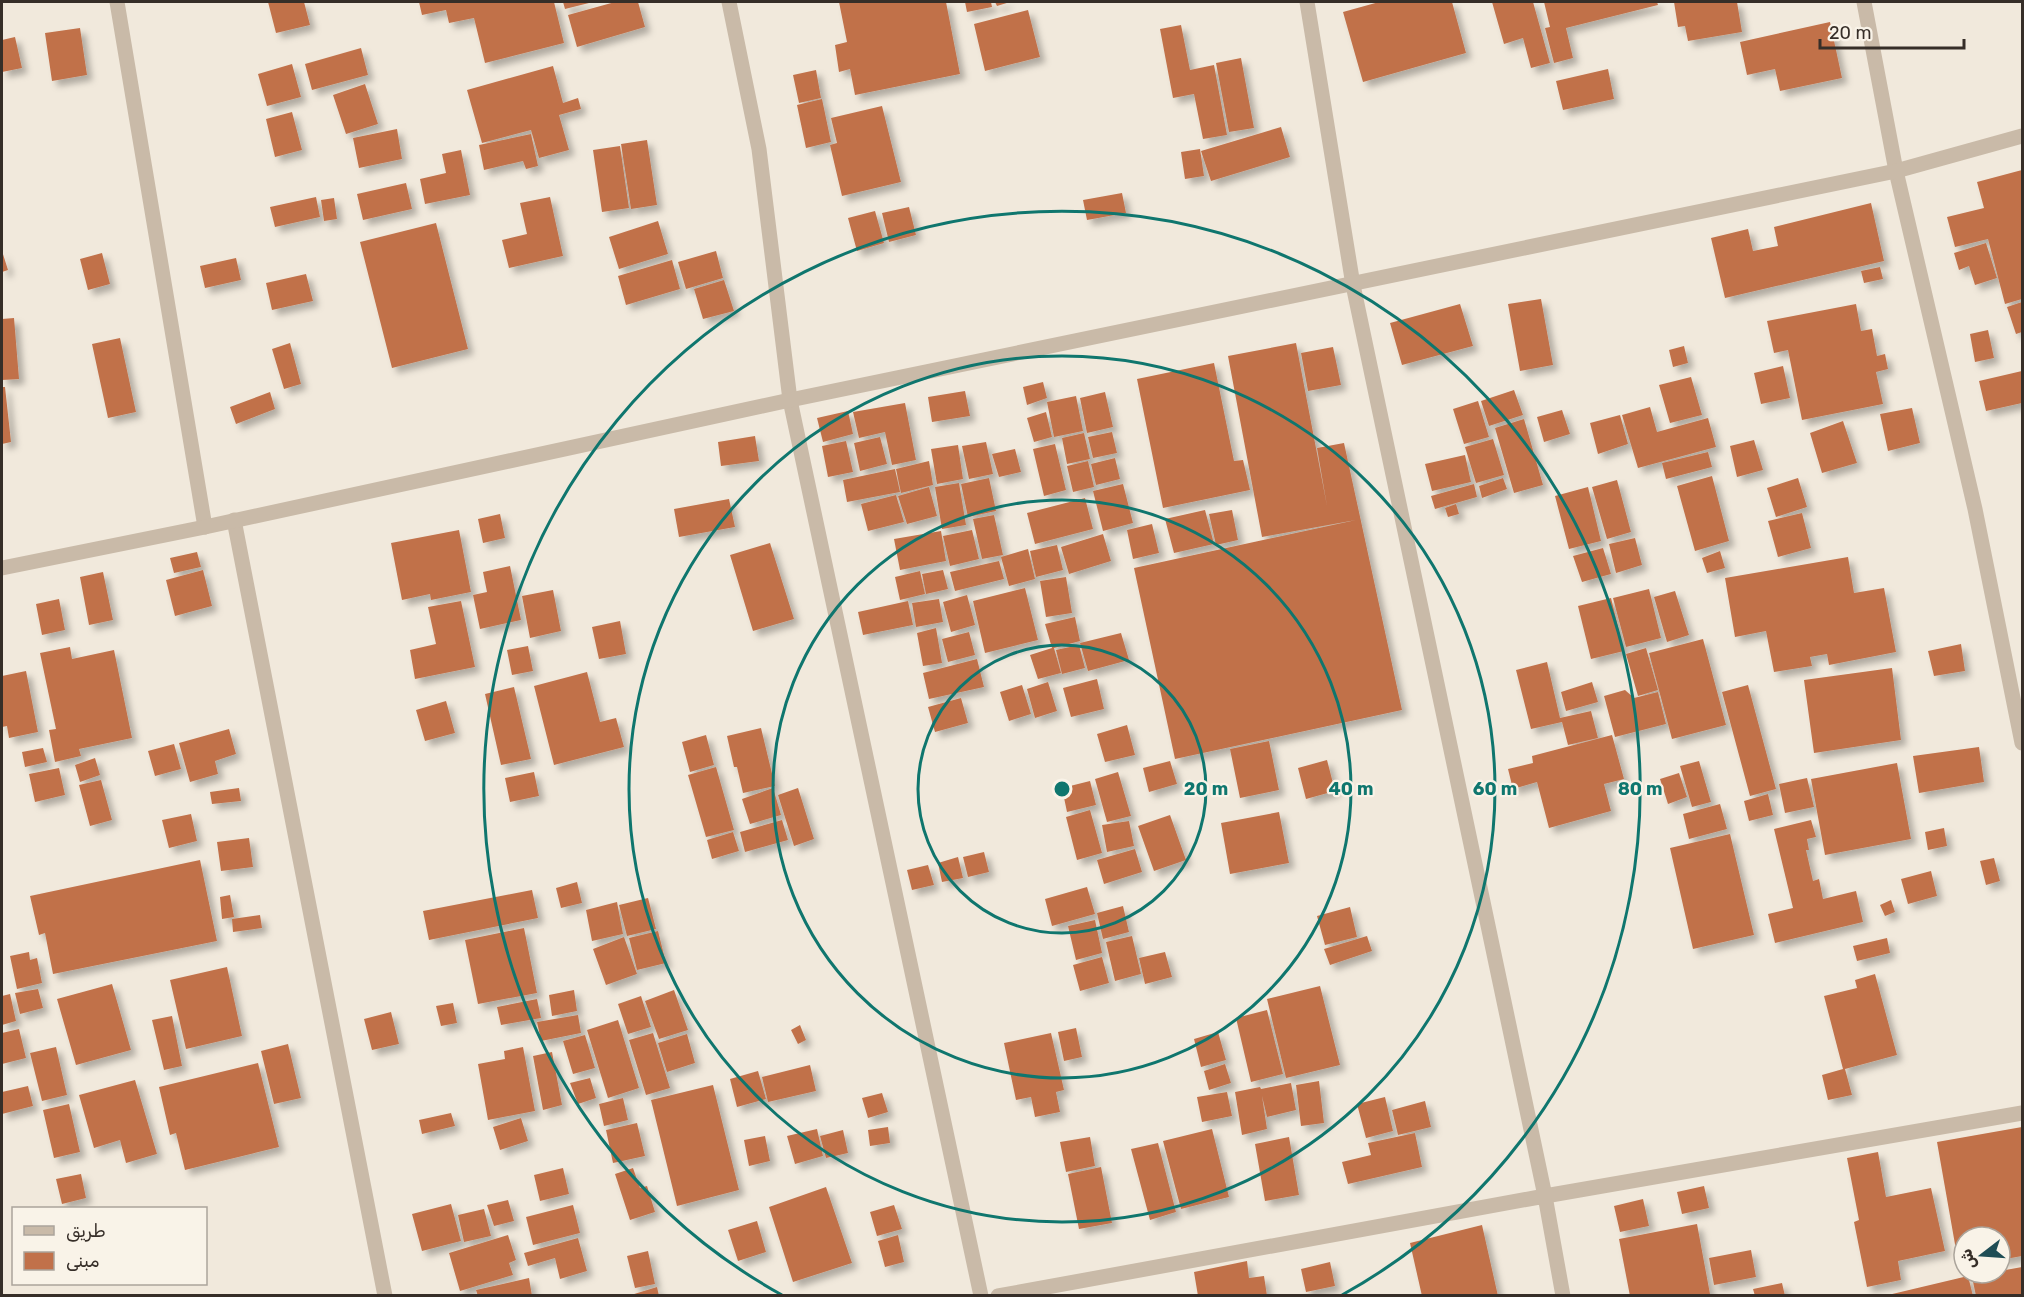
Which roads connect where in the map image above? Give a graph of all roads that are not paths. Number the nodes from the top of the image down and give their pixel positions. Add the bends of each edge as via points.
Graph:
1 (117, 2) edge
2 (729, 2) edge
3 (1307, 2) edge
4 (1864, 2) edge
5 (2022, 136) edge
6 (1896, 171) junction
7 (1353, 285) junction
8 (790, 400) junction
9 (234, 520) junction
10 (205, 527) junction
11 (2, 568) edge
12 (2022, 743) edge
13 (2022, 1113) edge
14 (1545, 1196) junction
15 (385, 1296) edge
16 (981, 1296) edge
17 (998, 1296) edge
18 (1563, 1296) edge

1 - 10 street
2 - 8 street via 759,149
3 - 7 street
4 - 6 street
5 - 6 street
6 - 7 street
6 - 12 street via 1975,509
7 - 8 street
7 - 14 street
8 - 9 street
8 - 16 street
9 - 10 street
9 - 15 street
10 - 11 street
13 - 14 street
14 - 17 street
14 - 18 street

